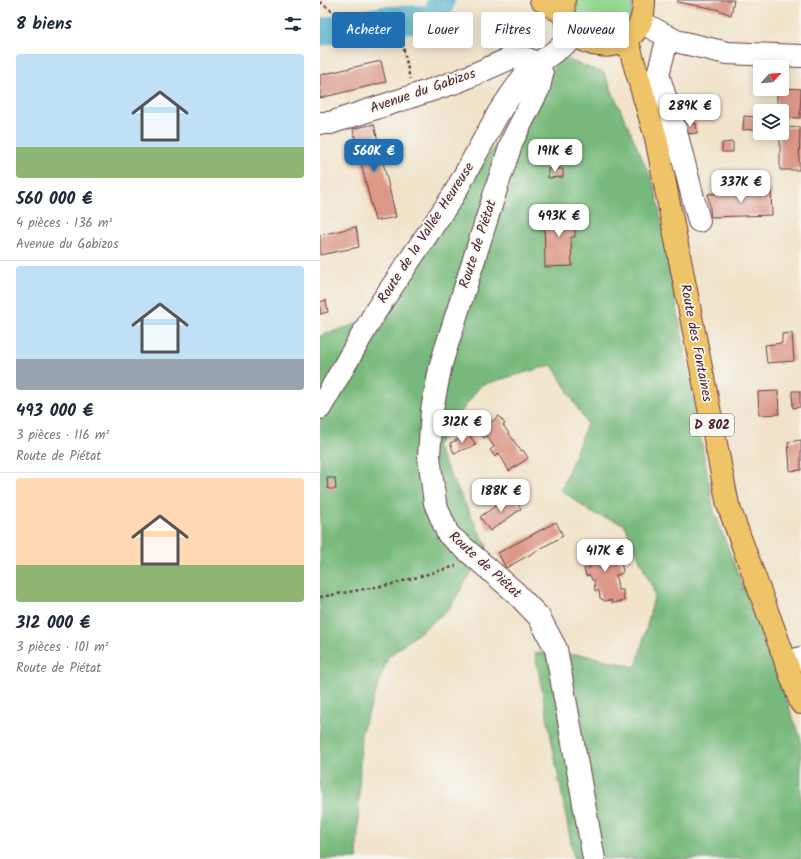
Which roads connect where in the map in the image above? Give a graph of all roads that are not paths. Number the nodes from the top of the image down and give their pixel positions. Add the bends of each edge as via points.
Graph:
1 (541, 0) edge
2 (644, 0) edge
3 (564, 7) edge
4 (641, 22) junction
5 (629, 36) edge
6 (668, 37) junction
7 (560, 48) edge
8 (619, 48) edge
9 (801, 56) edge
10 (537, 64) junction
11 (323, 128) edge
12 (699, 221) dead end
13 (320, 408) edge
14 (793, 661) edge
15 (801, 703) edge
16 (594, 859) edge

1 - 3 main road
2 - 4 main road
4 - 5 main road via 635,32
4 - 6 street
6 - 9 street via 727,53
6 - 12 street via 658,74
7 - 10 street, Route de la Vallée Heureuse
8 - 14 main road, Route des Fontaines / D 802 via 656,138 728,505
10 - 11 street, Avenue du Gabizos via 528,59 511,58 459,81
10 - 13 street, Route de la Vallée Heureuse via 524,76 499,112 453,196 377,308
10 - 16 street, Route de Piétat via 542,74 539,88 513,139 441,364 432,410 429,456 435,503 448,534 515,592 539,617 556,649
14 - 15 main road, Route des Fontaines / D 802

